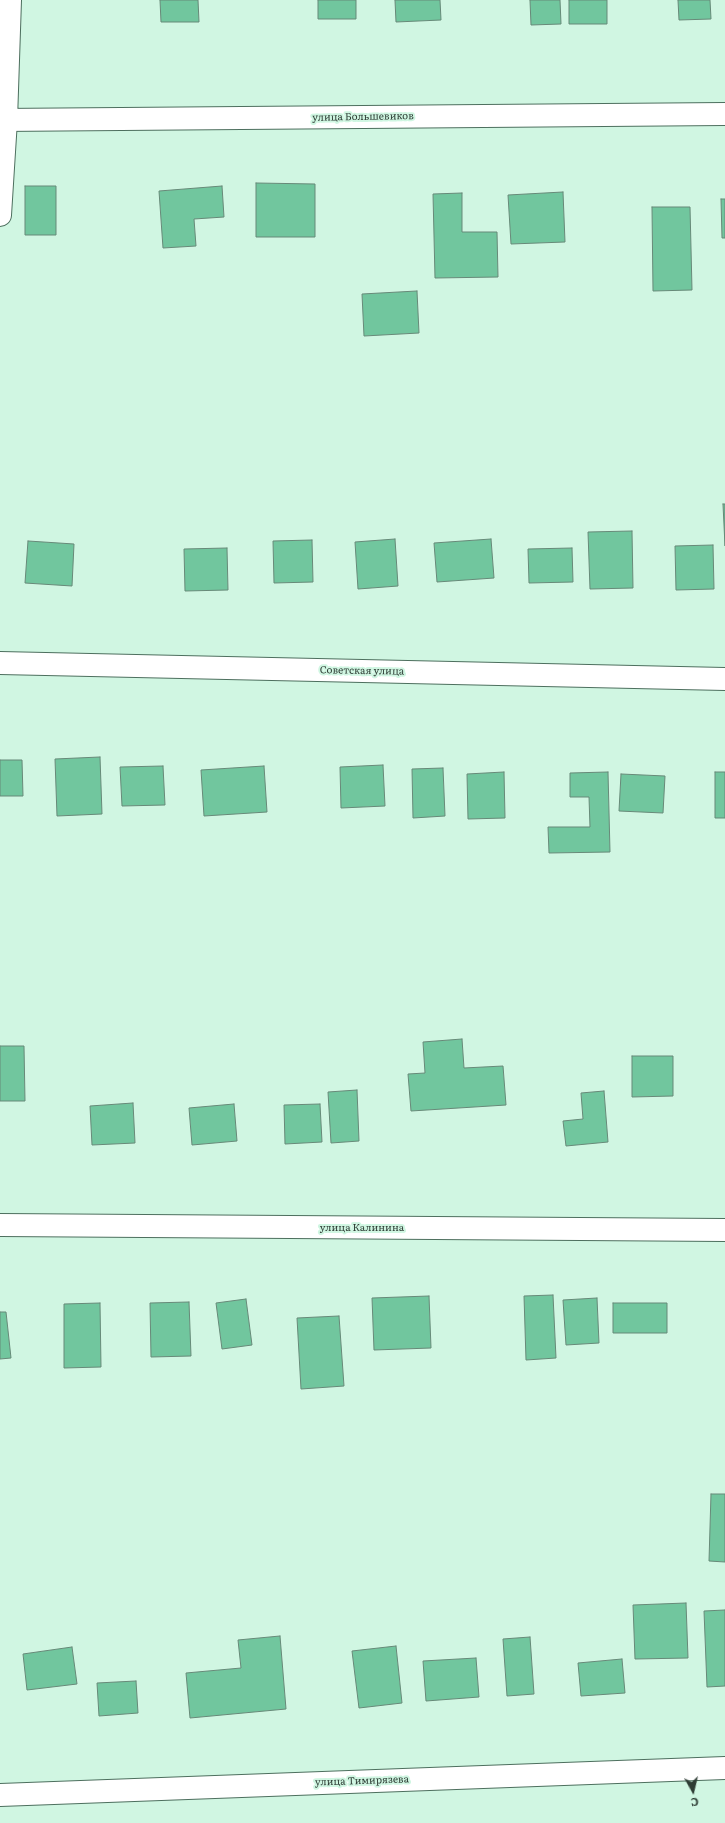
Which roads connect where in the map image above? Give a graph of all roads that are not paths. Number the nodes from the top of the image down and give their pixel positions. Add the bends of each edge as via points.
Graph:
1 (10, 0) edge
2 (725, 114) edge
3 (3, 120) edge
4 (0, 215) edge
5 (0, 663) edge
6 (725, 679) edge
7 (0, 1225) edge
8 (725, 1230) edge
9 (725, 1768) edge
10 (0, 1795) edge

1 - 3 street
2 - 3 street, улица Большевиков
3 - 4 street
5 - 6 street, Советская улица
7 - 8 street, улица Калинина
9 - 10 street, улица Тимирязева

